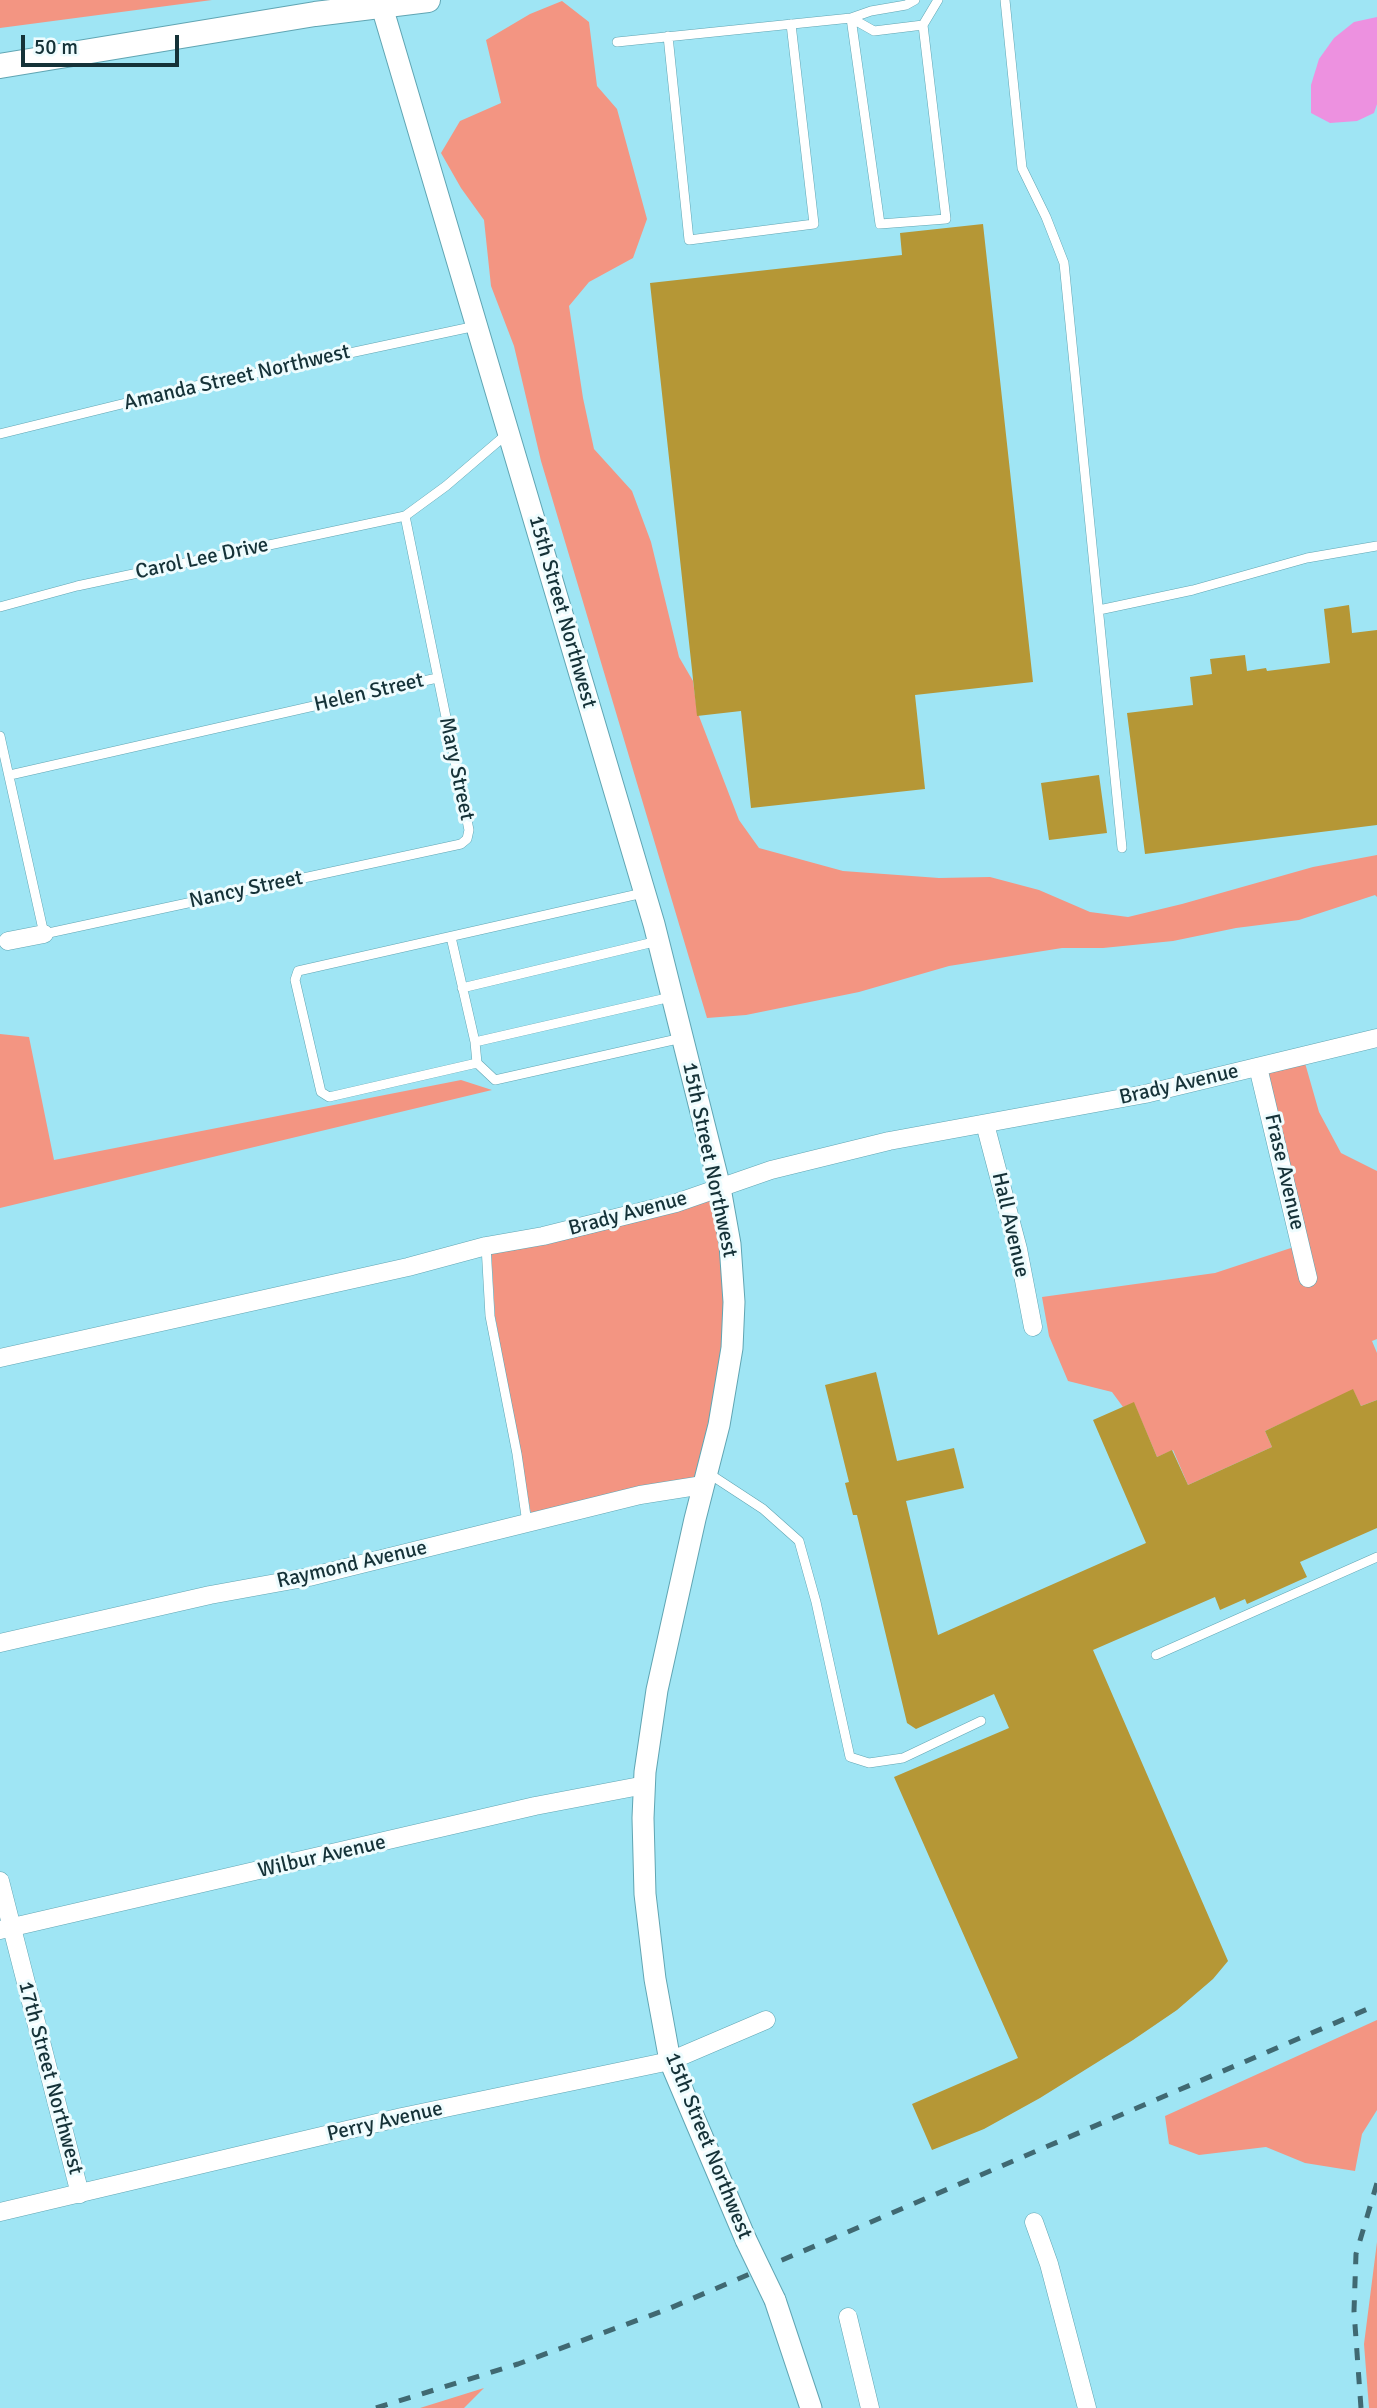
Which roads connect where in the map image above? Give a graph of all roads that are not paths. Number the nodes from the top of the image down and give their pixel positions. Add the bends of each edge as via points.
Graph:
1 (428, 0) edge
2 (915, 0) edge
3 (938, 0) edge
4 (1004, 0) edge
5 (381, 3) edge
6 (851, 18) junction
7 (791, 24) junction
8 (923, 25) junction
9 (667, 36) junction
10 (617, 42) dead end
11 (0, 66) edge
12 (476, 326) junction
13 (509, 431) junction
14 (0, 434) edge
15 (405, 516) junction
16 (1377, 546) edge
17 (0, 607) edge
18 (1099, 610) junction
19 (437, 678) junction
20 (0, 736) edge
21 (10, 775) junction
22 (447, 847) joint
23 (1122, 848) dead end
24 (645, 892) junction
25 (44, 934) junction
26 (451, 937) junction
27 (8, 941) dead end
28 (658, 941) junction
29 (462, 988) junction
30 (673, 996) junction
31 (683, 1037) junction
32 (1377, 1038) edge
33 (475, 1042) junction
34 (477, 1063) junction
35 (1258, 1066) junction
36 (985, 1124) junction
37 (720, 1188) junction
38 (486, 1246) junction
39 (1308, 1278) dead end
40 (1033, 1327) dead end
41 (0, 1358) edge
42 (705, 1479) junction
43 (527, 1523) junction
44 (1377, 1557) edge
45 (0, 1643) edge
46 (1156, 1655) dead end
47 (981, 1721) dead end
48 (645, 1785) junction
49 (0, 1881) edge
50 (5, 1929) edge
51 (766, 2020) dead end
52 (670, 2061) junction
53 (80, 2194) junction
54 (0, 2212) edge
55 (1034, 2222) dead end
56 (848, 2317) dead end
57 (811, 2408) edge
58 (870, 2408) edge
59 (1087, 2408) edge

1 - 5 main road
2 - 6 lane
3 - 8 lane
4 - 18 lane via 1022,168 1065,263
5 - 11 main road
5 - 12 street, 15th Street Northwest
6 - 7 lane
6 - 8 lane via 874,31
6 - 8 lane via 880,225 946,219
7 - 9 lane
7 - 9 lane via 814,224 689,240
9 - 10 lane
12 - 13 street, 15th Street Northwest
12 - 14 lane, Amanda Street Northwest via 191,387
13 - 15 lane
13 - 24 street, 15th Street Northwest
15 - 17 lane, Carol Lee Drive via 77,586
15 - 19 lane, Helen Street
16 - 18 lane via 1307,558
18 - 23 lane
19 - 21 lane, Helen Street
19 - 22 lane, Mary Street via 469,830 461,844
20 - 21 lane
21 - 25 lane
22 - 25 lane, Nancy Street
24 - 26 lane
24 - 28 street, 15th Street Northwest
25 - 27 street
26 - 29 lane
26 - 34 lane via 298,971 295,980 321,1092 329,1097
28 - 29 lane
28 - 30 street, 15th Street Northwest
29 - 33 lane
30 - 31 street, 15th Street Northwest
30 - 33 lane
31 - 34 lane via 495,1080
31 - 37 street, 15th Street Northwest
32 - 35 street, Brady Avenue
33 - 34 lane
35 - 36 street, Brady Avenue via 1145,1094
35 - 39 street, Frase Avenue
36 - 37 street, Brady Avenue via 889,1141 771,1170
36 - 40 street, Hall Avenue
37 - 38 street, Brady Avenue via 544,1236
37 - 42 street, 15th Street Northwest via 730,1244 732,1348
38 - 41 street, Brady Avenue
38 - 43 lane via 490,1316
42 - 43 street, Raymond Avenue
42 - 47 lane via 763,1509 799,1541 850,1757 869,1763 903,1758
42 - 48 street, 15th Street Northwest via 657,1690
43 - 45 street, Raymond Avenue via 309,1577
44 - 46 lane
48 - 50 street, Wilbur Avenue via 535,1806
48 - 52 street, 15th Street Northwest via 645,1894
49 - 50 street, 17th Street Northwest
50 - 53 street, 17th Street Northwest
51 - 52 street, Perry Avenue
52 - 53 street, Perry Avenue via 402,2117
52 - 57 street, 15th Street Northwest, bridge via 775,2300
53 - 54 street, Perry Avenue
55 - 59 street
56 - 58 street

